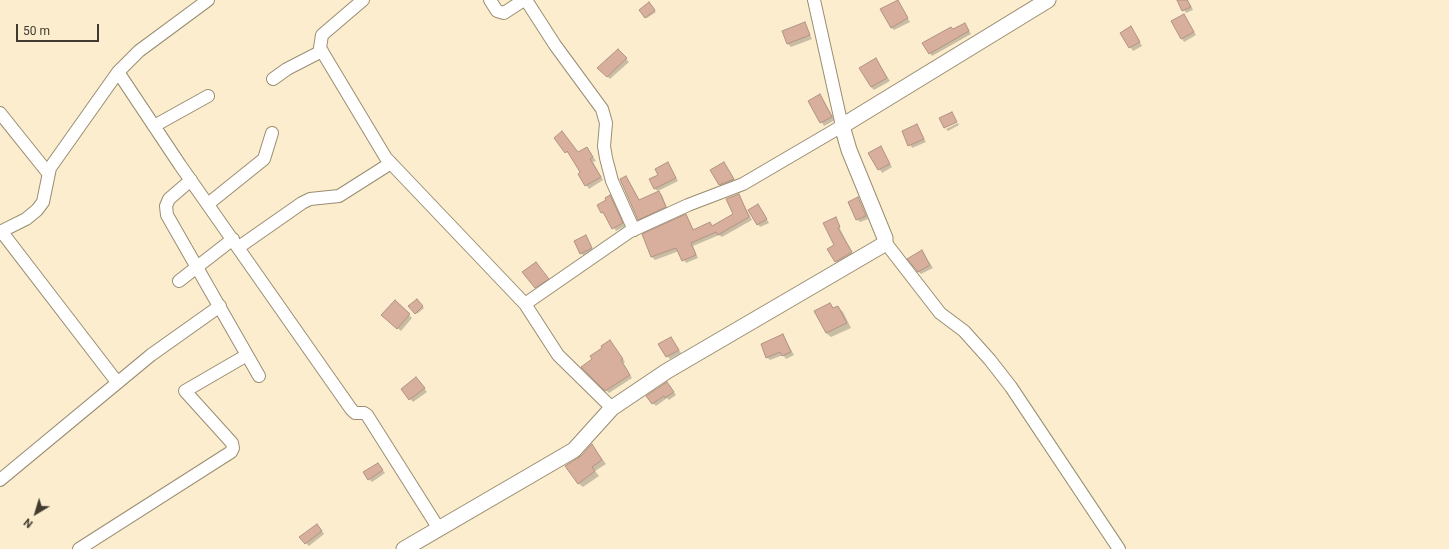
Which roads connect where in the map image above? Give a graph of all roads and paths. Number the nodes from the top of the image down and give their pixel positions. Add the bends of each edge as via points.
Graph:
1 (208, 0) edge
2 (363, 0) edge
3 (490, 0) edge
4 (525, 0) edge
5 (814, 0) edge
6 (1048, 0) edge
7 (322, 51) junction
8 (118, 72) junction
9 (273, 79) dead end
10 (208, 96) dead end
11 (0, 113) edge
12 (154, 126) junction
13 (842, 126) junction
14 (272, 133) dead end
15 (391, 163) junction
16 (48, 173) junction
17 (191, 180) junction
18 (208, 204) junction
19 (634, 230) junction
20 (0, 231) edge
21 (885, 242) junction
22 (236, 243) junction
23 (198, 266) junction
24 (180, 281) dead end
25 (525, 304) junction
26 (220, 306) junction
27 (247, 355) junction
28 (259, 376) dead end
29 (117, 382) junction
30 (612, 408) junction
31 (0, 480) edge
32 (439, 529) junction
33 (79, 549) edge
34 (404, 549) edge
35 (1120, 549) edge

1 - 8 street via 139,51
2 - 7 street via 322,35
3 - 4 street via 497,11 504,13
4 - 19 street via 602,109 606,123 604,146 612,181
5 - 13 street
6 - 13 street
7 - 9 street
7 - 15 street
8 - 12 street
8 - 16 street
10 - 12 street
11 - 16 street
12 - 17 street
13 - 19 street via 743,184 688,205
13 - 21 street
14 - 18 street via 264,159
15 - 22 street via 339,196 310,199
15 - 25 street
16 - 20 street via 45,196 37,210 26,219
17 - 18 street
17 - 23 street via 174,193 166,206 167,215
18 - 22 street
19 - 25 street
20 - 29 street
21 - 30 street via 667,371
21 - 35 street via 940,313 964,331 998,370
22 - 23 street
22 - 32 street via 351,409 355,413 367,415
23 - 24 street
23 - 26 street
25 - 30 street via 558,355
26 - 27 street
26 - 29 street
27 - 28 street
27 - 33 street via 185,391 232,443 231,452
29 - 31 street
30 - 32 street via 574,450
32 - 34 street

